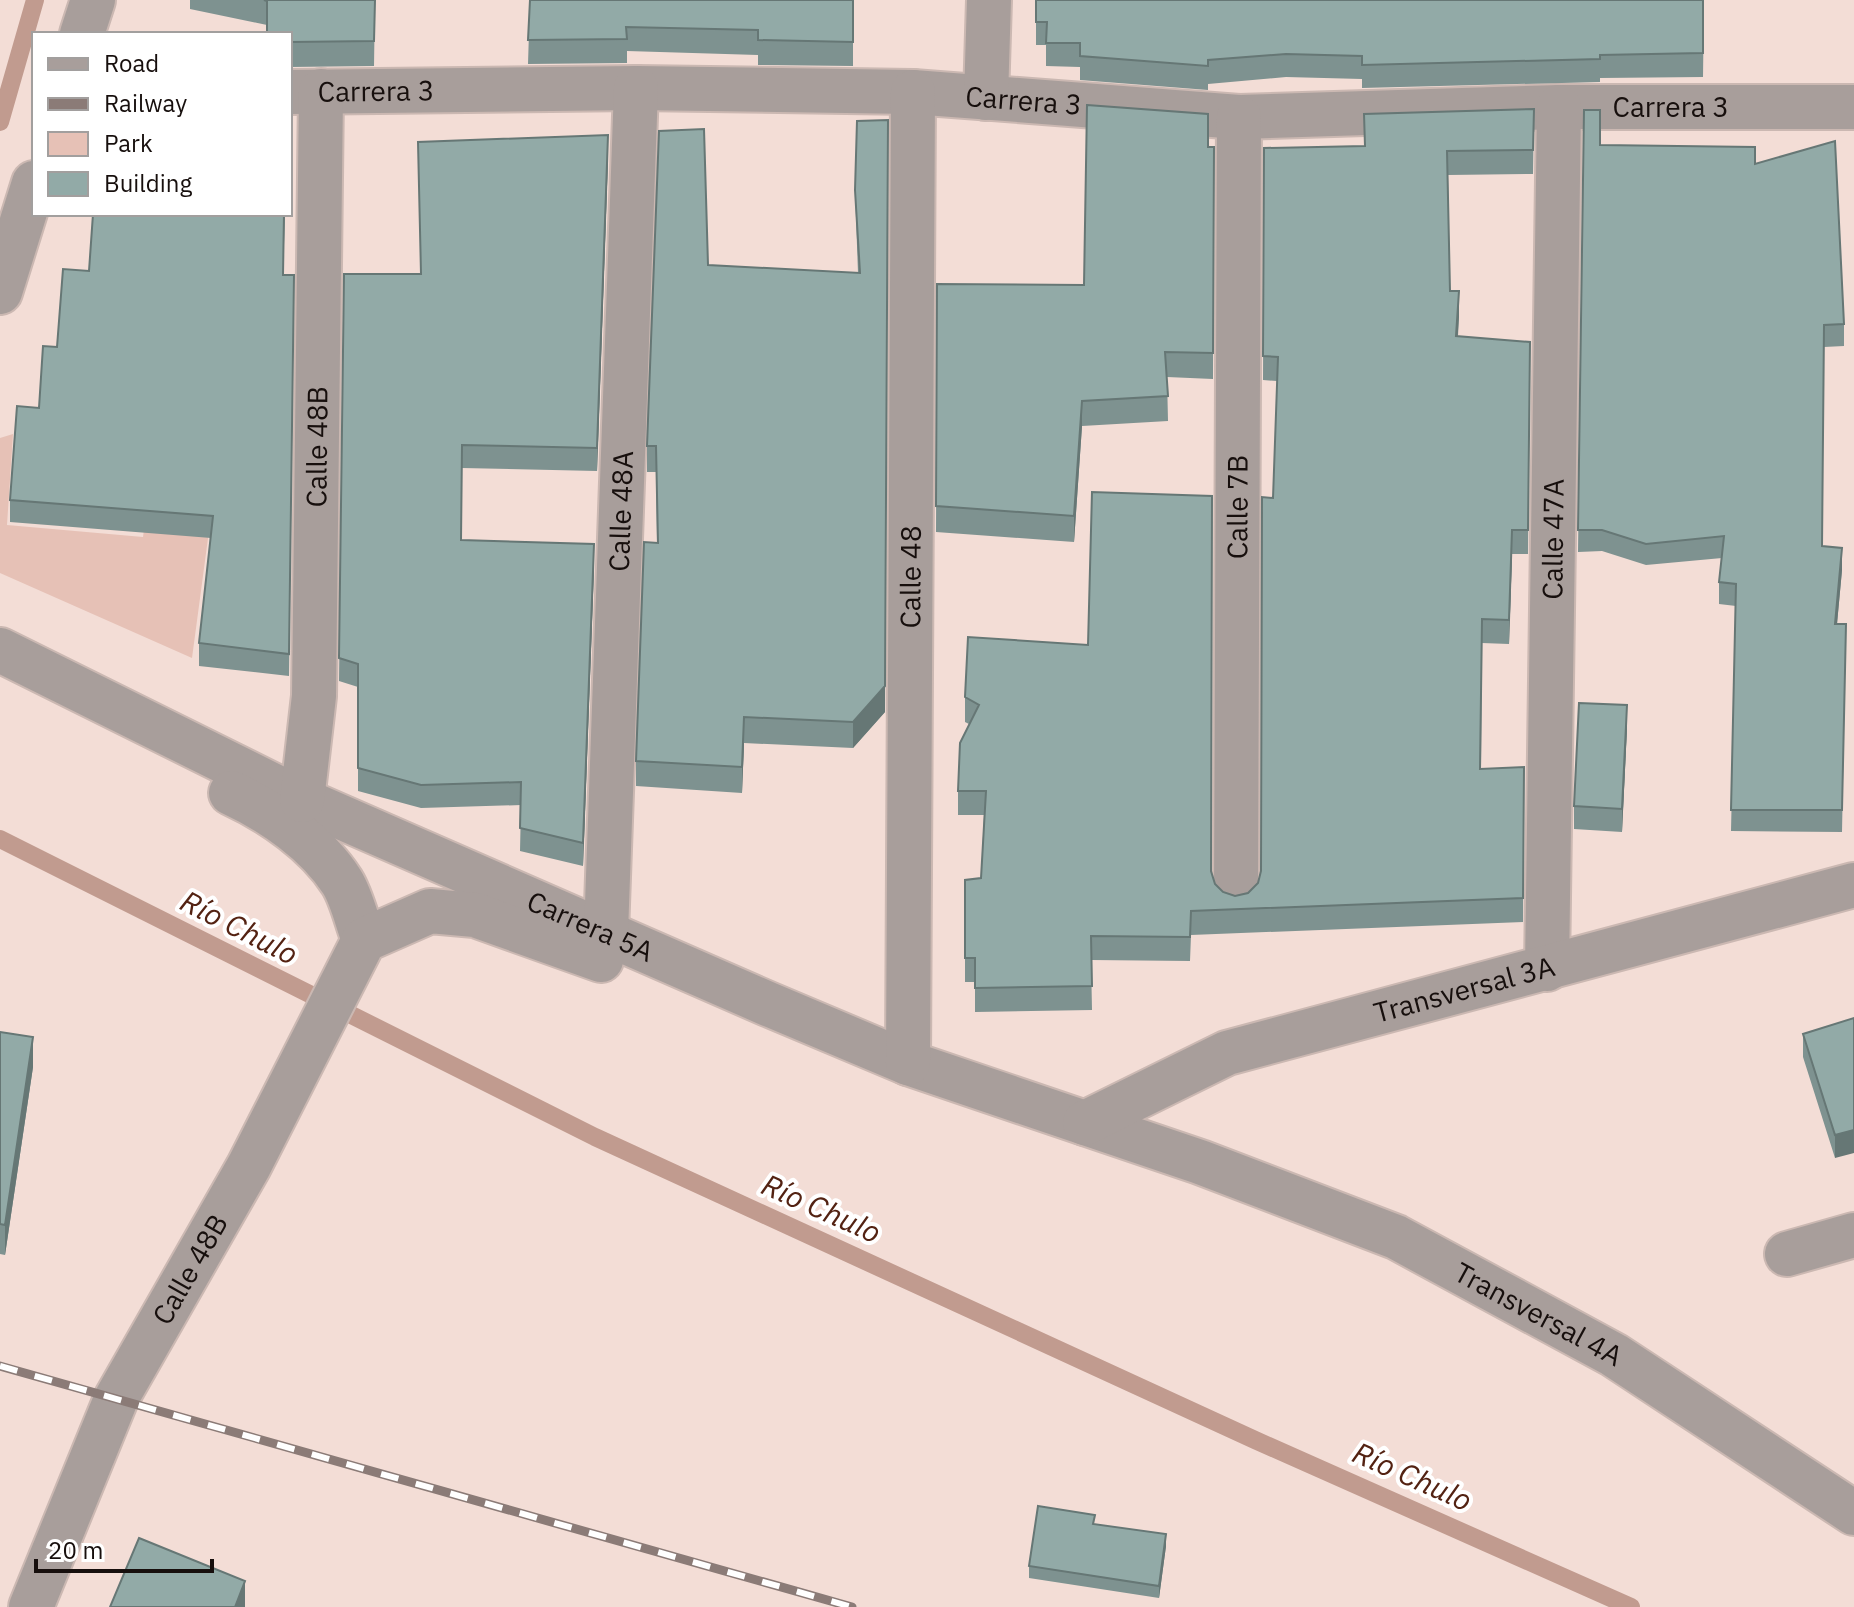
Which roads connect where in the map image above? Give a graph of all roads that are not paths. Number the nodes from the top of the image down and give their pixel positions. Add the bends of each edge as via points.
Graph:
1 (93, 0) edge
2 (989, 0) edge
3 (83, 32) edge
4 (636, 88) junction
5 (306, 92) edge
6 (913, 92) junction
7 (986, 98) junction
8 (1559, 107) junction
9 (1854, 107) edge
10 (1239, 117) junction
11 (32, 189) edge
12 (0, 292) edge
13 (0, 650) edge
14 (0, 668) edge
15 (302, 800) junction
16 (1854, 885) edge
17 (1236, 895) edge
18 (606, 933) junction
19 (364, 940) junction
20 (1547, 969) junction
21 (768, 1004) junction
22 (908, 1063) junction
23 (1085, 1123) junction
24 (1200, 1162) joint
25 (1854, 1235) edge
26 (1787, 1254) dead end
27 (1854, 1513) edge
28 (31, 1607) edge

1 - 3 street
2 - 7 street
4 - 5 street, Carrera 3
4 - 6 street, Carrera 3
4 - 18 street, Calle 48A
5 - 15 street, Calle 48B via 314,696
6 - 7 street, Carrera 3
6 - 22 street, Calle 48
7 - 10 street, Carrera 3
8 - 9 street, Carrera 3
8 - 10 street, Carrera 3
8 - 20 street, Calle 47A
10 - 17 street, Calle 7B
11 - 12 street
13 - 15 street, Carrera 5A
14 - 19 street via 124,742 260,807 309,845 343,883
15 - 18 street, Carrera 5A
16 - 20 street, Transversal 3A
18 - 21 street, Carrera 5A
19 - 21 street via 430,911 475,915 617,965
19 - 28 street, Calle 48B via 275,1117 116,1399
20 - 23 street, Transversal 3A via 1227,1053
21 - 22 street, Carrera 5A
22 - 23 street, Carrera 5A
23 - 24 street, Carrera 5A
24 - 27 street, Transversal 4A via 1396,1237 1614,1355
25 - 26 street

